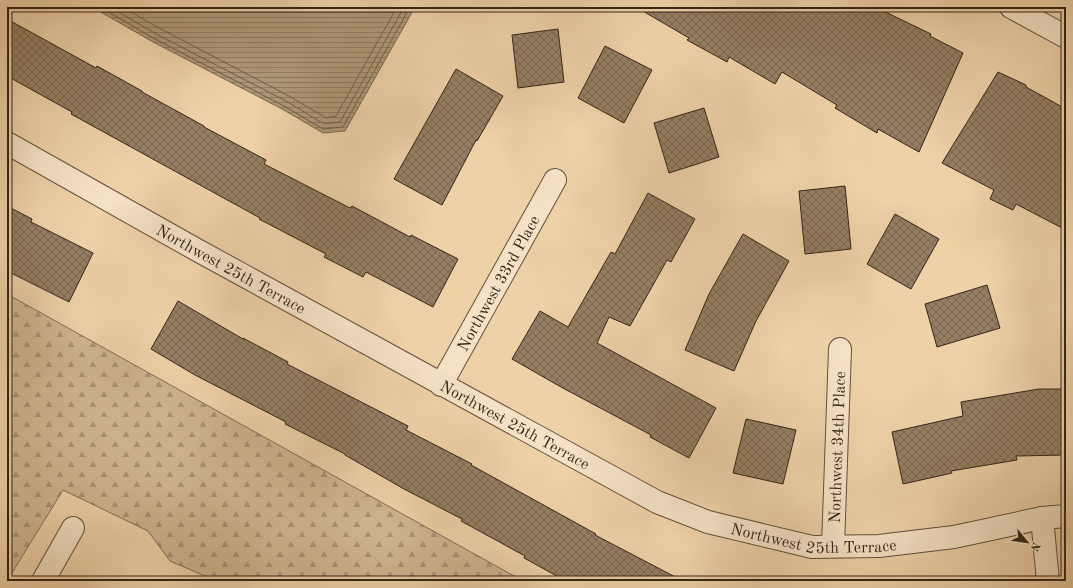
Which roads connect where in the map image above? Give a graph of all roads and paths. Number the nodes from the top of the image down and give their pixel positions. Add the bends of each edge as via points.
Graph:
1 (1011, 7) edge
2 (1066, 37) edge
3 (7, 143) edge
4 (555, 180) dead end
5 (840, 349) dead end
6 (441, 385) junction
7 (1066, 516) edge
8 (1042, 518) junction
9 (73, 528) dead end
10 (833, 546) junction
11 (43, 581) edge
12 (1048, 581) edge

1 - 2 street
3 - 6 street, Northwest 25th Terrace
4 - 6 street, Northwest 33rd Place
5 - 10 street, Northwest 34th Place
6 - 10 street, Northwest 25th Terrace via 657,502 708,522 760,535 812,547
7 - 8 street, Northwest 25th Terrace
8 - 10 street, Northwest 25th Terrace via 954,537 879,546
8 - 12 street
9 - 11 street

